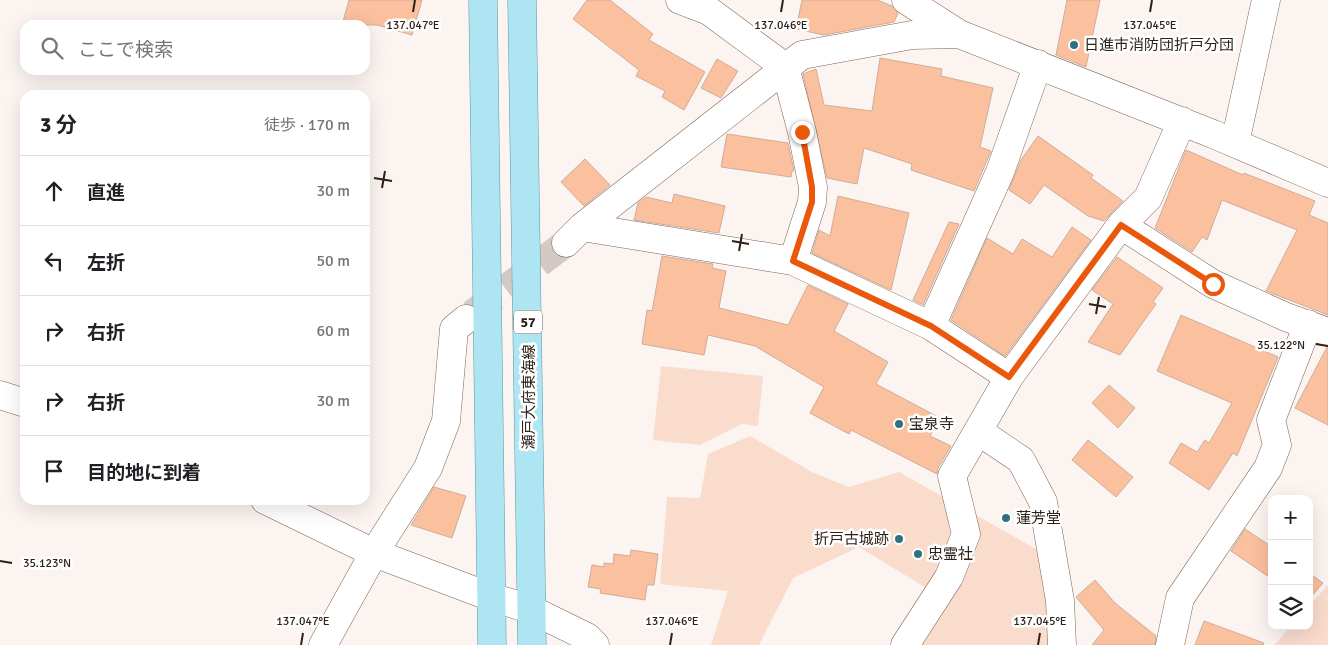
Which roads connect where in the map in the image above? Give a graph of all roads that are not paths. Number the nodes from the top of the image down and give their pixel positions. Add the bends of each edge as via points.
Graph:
1 (483, 0) edge
2 (522, 0) edge
3 (680, 0) edge
4 (906, 0) edge
5 (1266, 0) edge
6 (958, 34) junction
7 (1038, 64) junction
8 (785, 67) junction
9 (1182, 122) junction
10 (1235, 143) junction
11 (1328, 183) edge
12 (1121, 225) junction
13 (793, 261) junction
14 (466, 319) tunnel mouth
15 (931, 326) junction
16 (1318, 328) edge
17 (1009, 377) junction
18 (0, 395) edge
19 (20, 401) edge
20 (978, 431) junction
21 (275, 505) edge
22 (374, 553) junction
23 (491, 597) junction
24 (530, 609) junction
25 (323, 645) edge
26 (492, 645) edge
27 (532, 645) edge
28 (595, 645) edge
29 (905, 645) edge
30 (1062, 645) edge
31 (1170, 645) edge

1 - 23 main road
2 - 24 main road, 瀬戸大府東海線 / 57
3 - 8 street via 709,11
4 - 6 street
5 - 10 street
6 - 7 street
6 - 8 street via 912,35 802,54
7 - 9 street
7 - 15 street via 1000,172
8 - 13 street via 812,187 812,202
8 - 13 street via 574,235
9 - 10 street
9 - 12 street via 1148,198
10 - 11 street
12 - 16 street via 1213,284 1286,318
12 - 17 street
13 - 15 street
14 - 22 street via 454,329 446,421 431,460
15 - 17 street
16 - 31 street via 1271,420 1277,445 1268,468 1180,598
17 - 20 street
18 - 19 street
20 - 29 street via 952,476 966,534 949,578
20 - 30 street via 1020,460 1043,502 1060,601
21 - 22 street
22 - 23 street
22 - 25 street
23 - 24 street
23 - 26 main road
24 - 27 main road, 瀬戸大府東海線 / 57
24 - 28 street via 586,637

